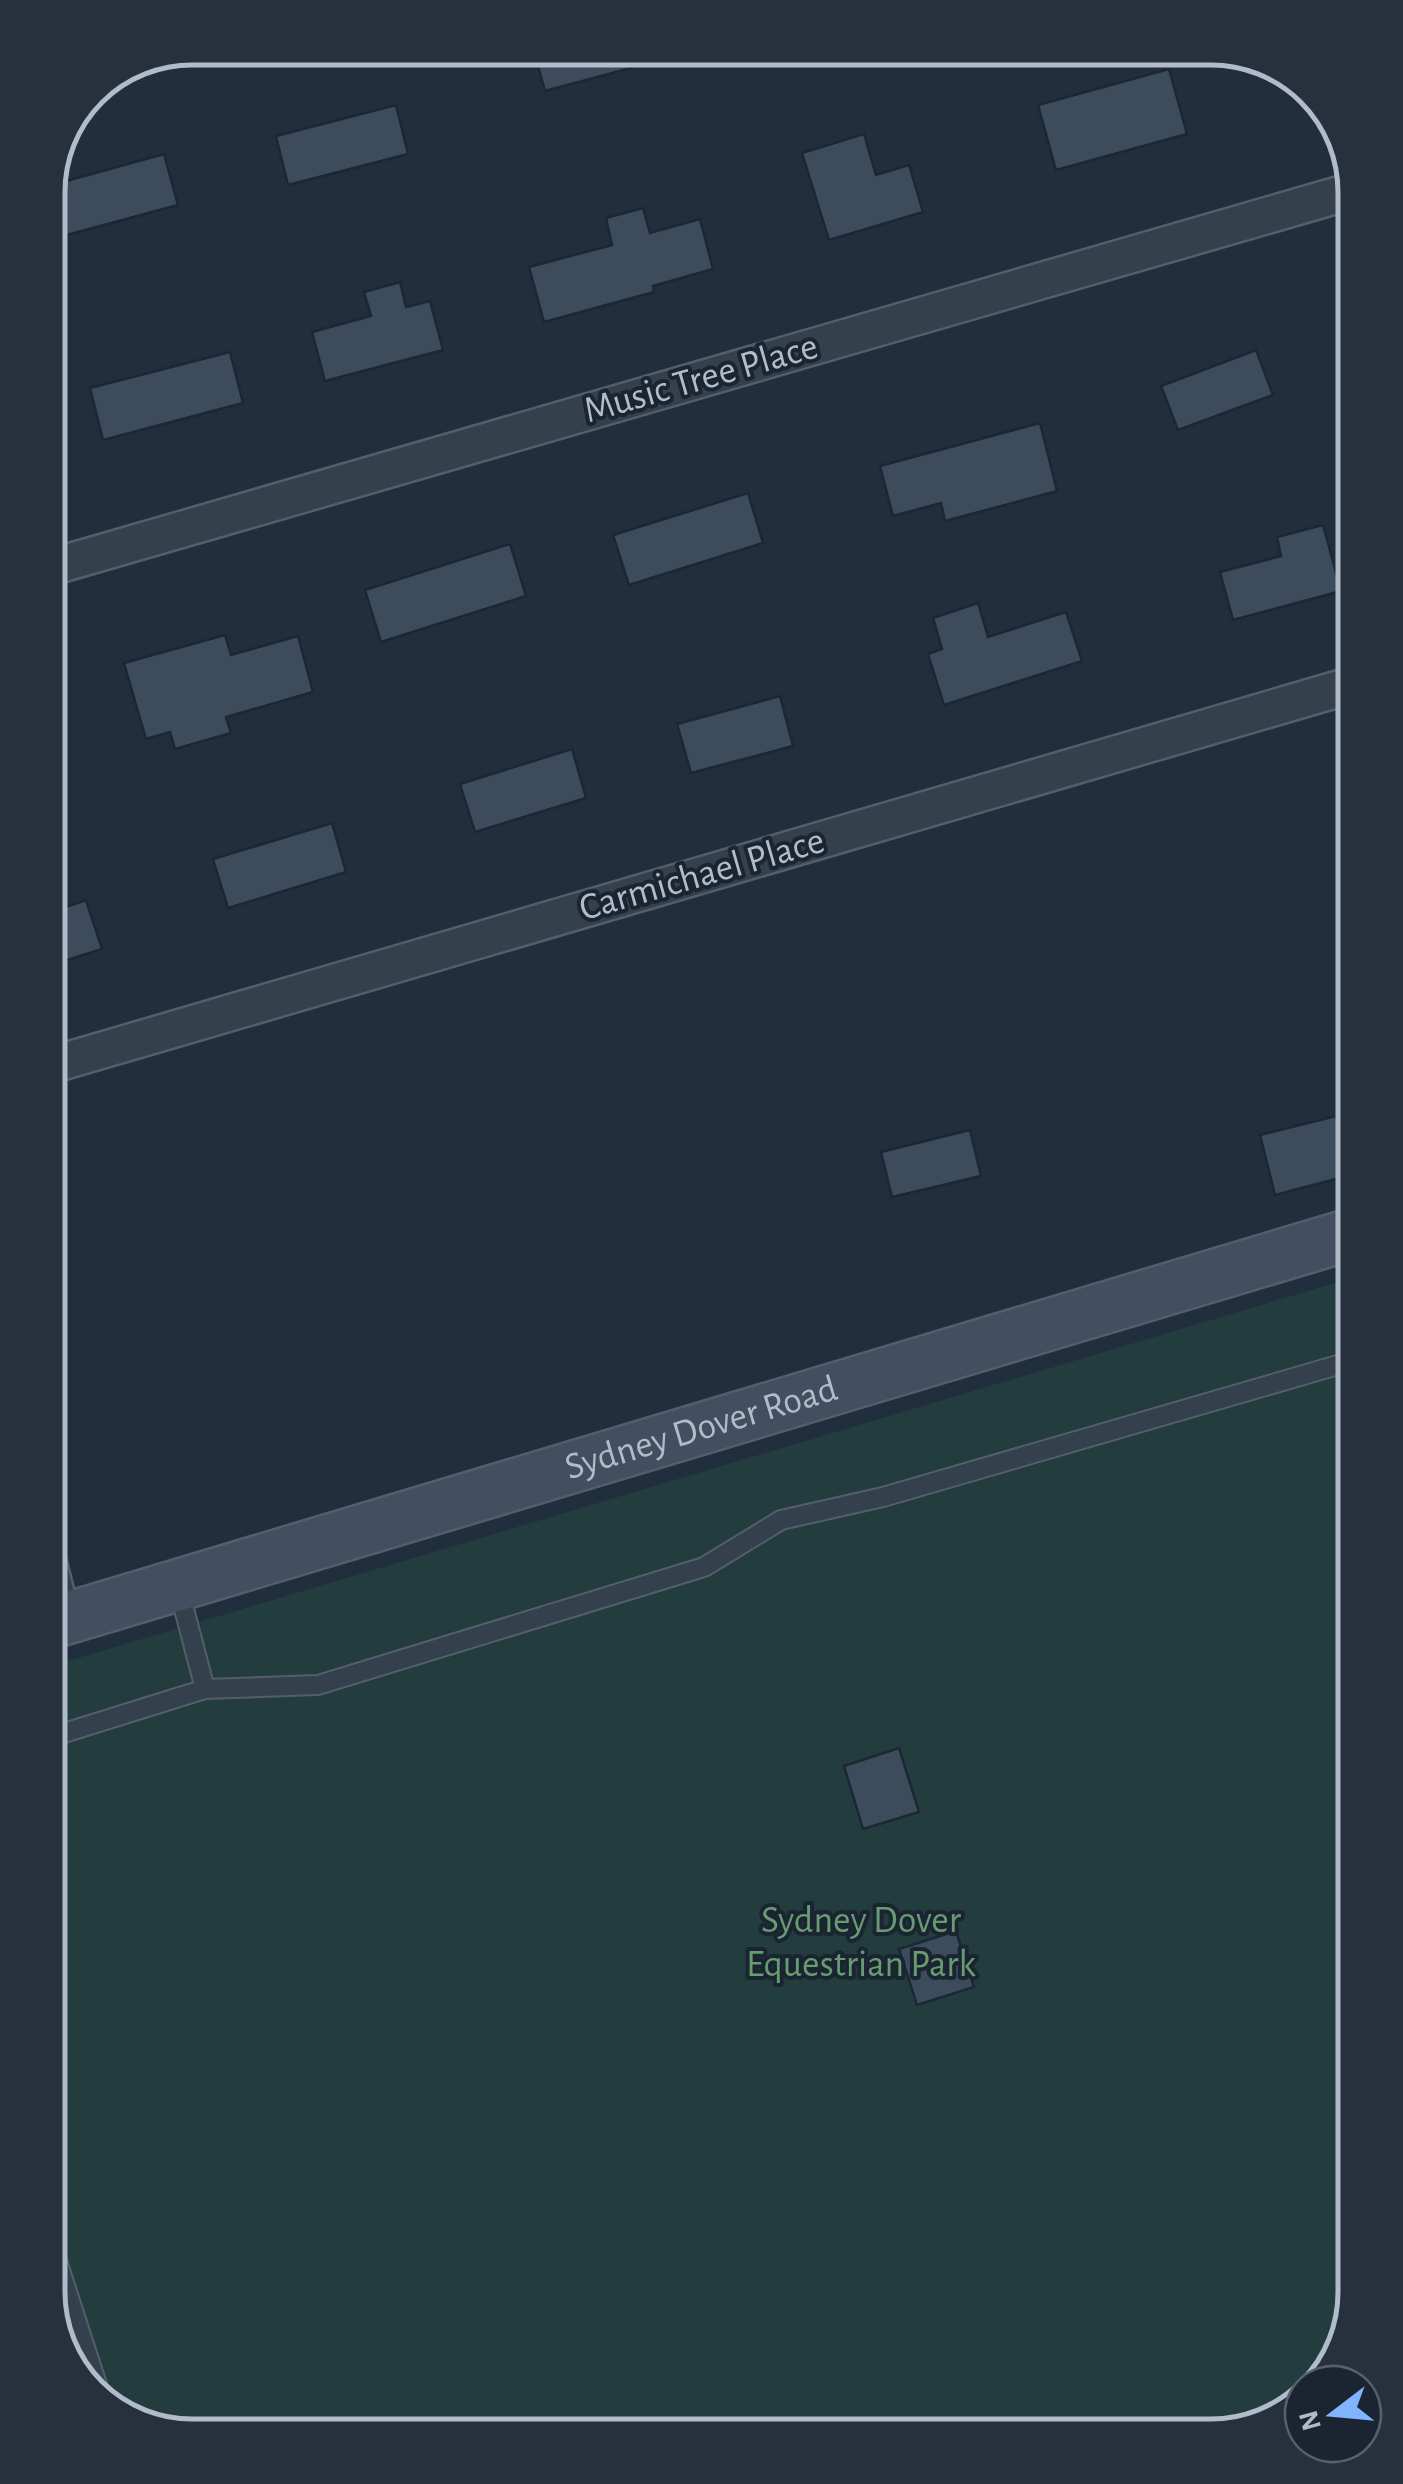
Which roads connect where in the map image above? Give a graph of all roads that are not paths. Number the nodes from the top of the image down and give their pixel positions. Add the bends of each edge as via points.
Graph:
1 (1338, 195) edge
2 (65, 563) edge
3 (1338, 689) edge
4 (65, 1061) edge
5 (1338, 1238) edge
6 (1338, 1365) edge
7 (178, 1586) junction
8 (65, 1619) edge
9 (206, 1689) junction
10 (65, 1733) edge
11 (65, 2287) edge
12 (92, 2370) edge

1 - 2 street, Music Tree Place
3 - 4 street, Carmichael Place
5 - 7 street, Sydney Dover Road
6 - 9 lane via 883,1497 781,1520 704,1567 318,1685
7 - 8 street, Sydney Dover Road
7 - 9 lane
9 - 10 lane
11 - 12 lane

